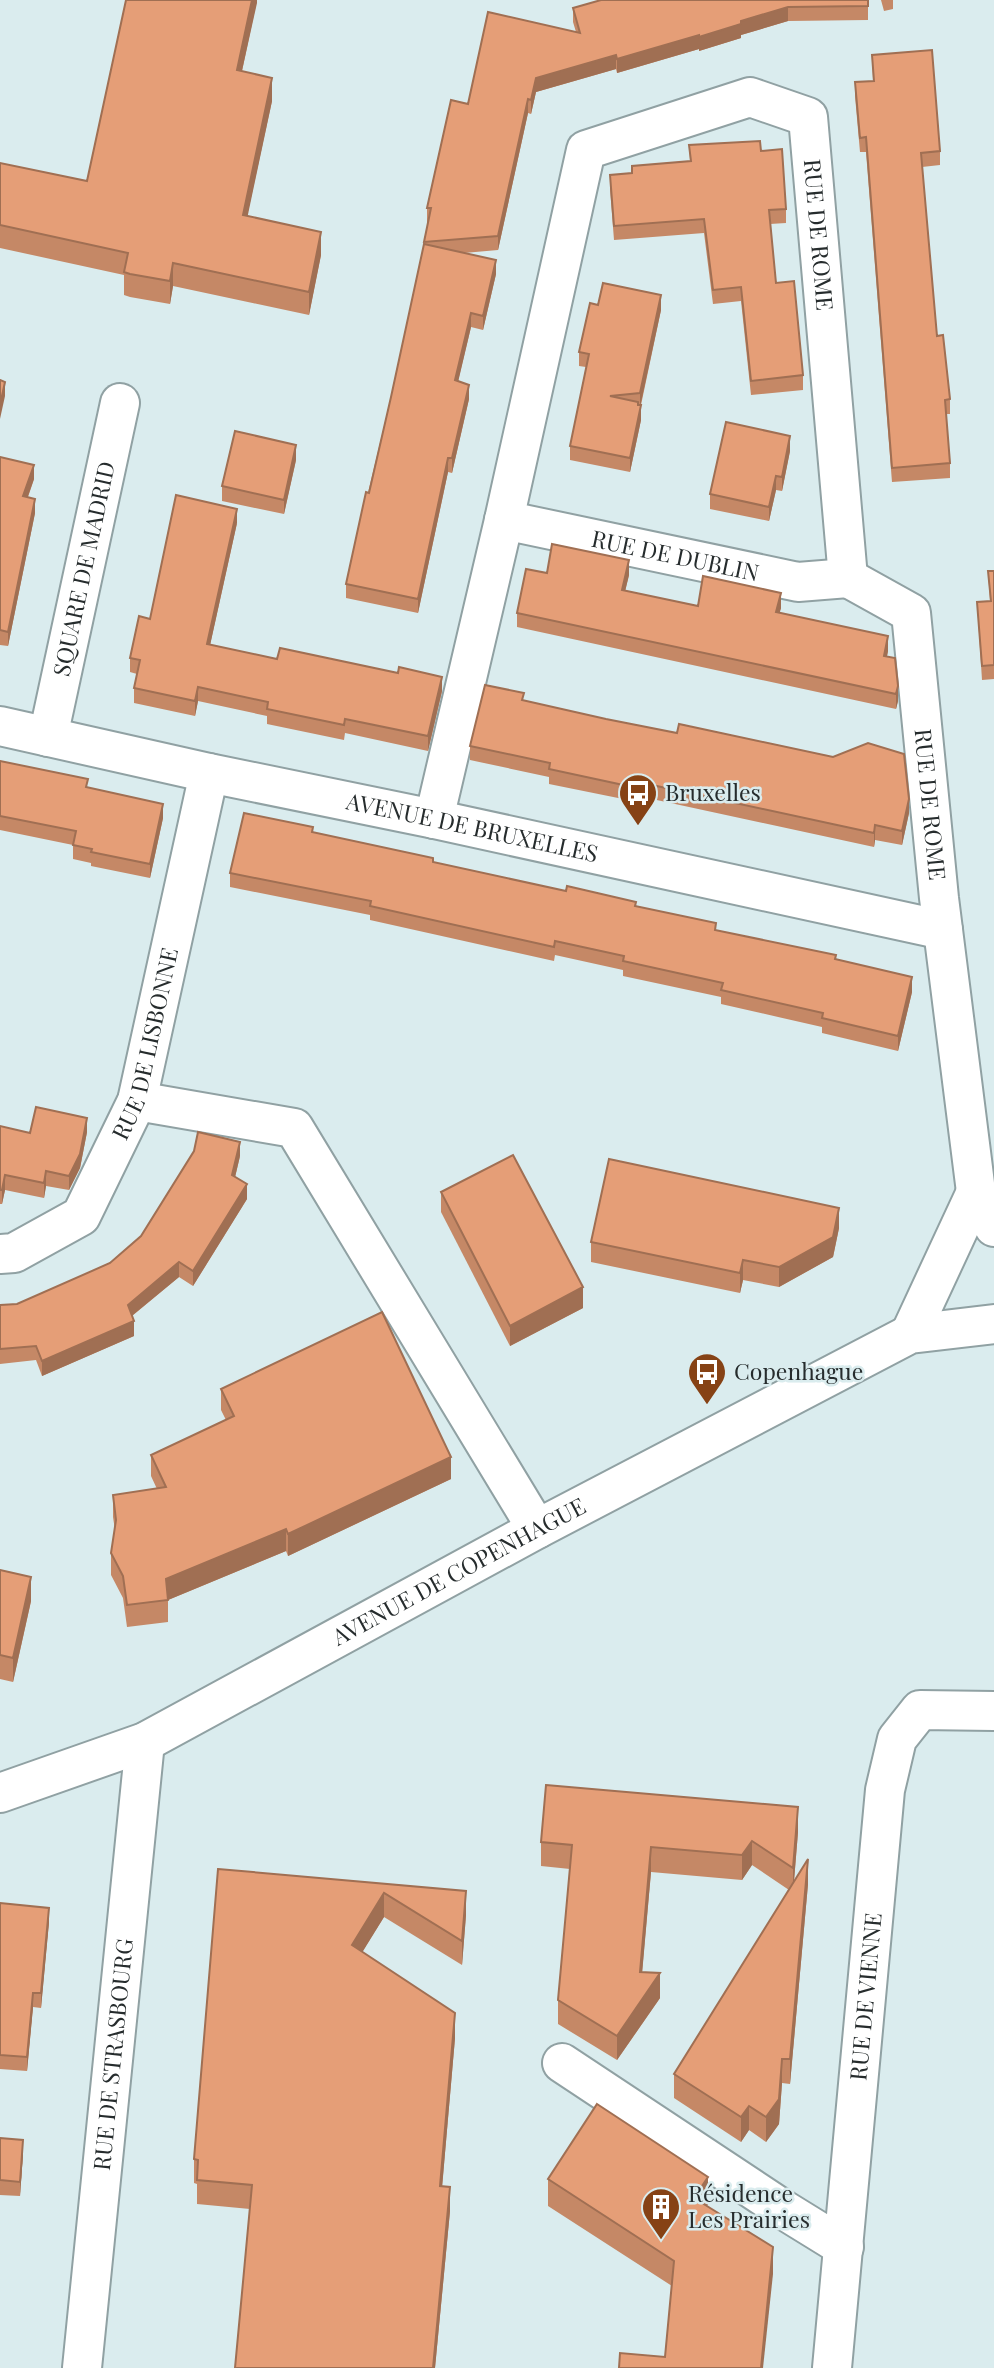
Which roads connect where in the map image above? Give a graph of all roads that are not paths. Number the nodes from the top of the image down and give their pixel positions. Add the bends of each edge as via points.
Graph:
1 (120, 403) dead end
2 (504, 520) junction
3 (848, 578) junction
4 (0, 726) edge
5 (48, 737) junction
6 (208, 773) junction
7 (434, 819) junction
8 (943, 930) junction
9 (137, 1101) junction
10 (981, 1181) edge
11 (994, 1227) edge
12 (0, 1254) edge
13 (994, 1324) edge
14 (910, 1334) junction
15 (537, 1529) junction
16 (994, 1711) edge
17 (145, 1742) junction
18 (0, 1793) edge
19 (562, 2063) dead end
20 (844, 2247) junction
21 (82, 2368) edge
22 (832, 2368) edge

1 - 5 street, SQUARE DE MADRID
2 - 3 street, RUE DE DUBLIN via 799,582
2 - 3 street, RUE DE ROME via 586,150 750,97 808,117
2 - 7 street, RUE DE ROME
3 - 8 street, RUE DE ROME via 911,613
4 - 5 street, AVENUE DE BRUXELLES
5 - 6 street, AVENUE DE BRUXELLES
6 - 7 street, AVENUE DE BRUXELLES
6 - 9 street, RUE DE LISBONNE
7 - 8 street, AVENUE DE BRUXELLES
8 - 10 street, RUE DE ROME
9 - 12 street, RUE DE LISBONNE via 81,1216 14,1253
9 - 15 street via 294,1128
10 - 11 street, RUE DE ROME
10 - 14 street
13 - 14 street
14 - 15 street, AVENUE DE COPENHAGUE
15 - 17 street, AVENUE DE COPENHAGUE
16 - 20 street, RUE DE VIENNE via 920,1710 897,1739 886,1790
17 - 18 street, AVENUE DE COPENHAGUE
17 - 21 street, RUE DE STRASBOURG
19 - 20 street
20 - 22 street, RUE DE VIENNE

